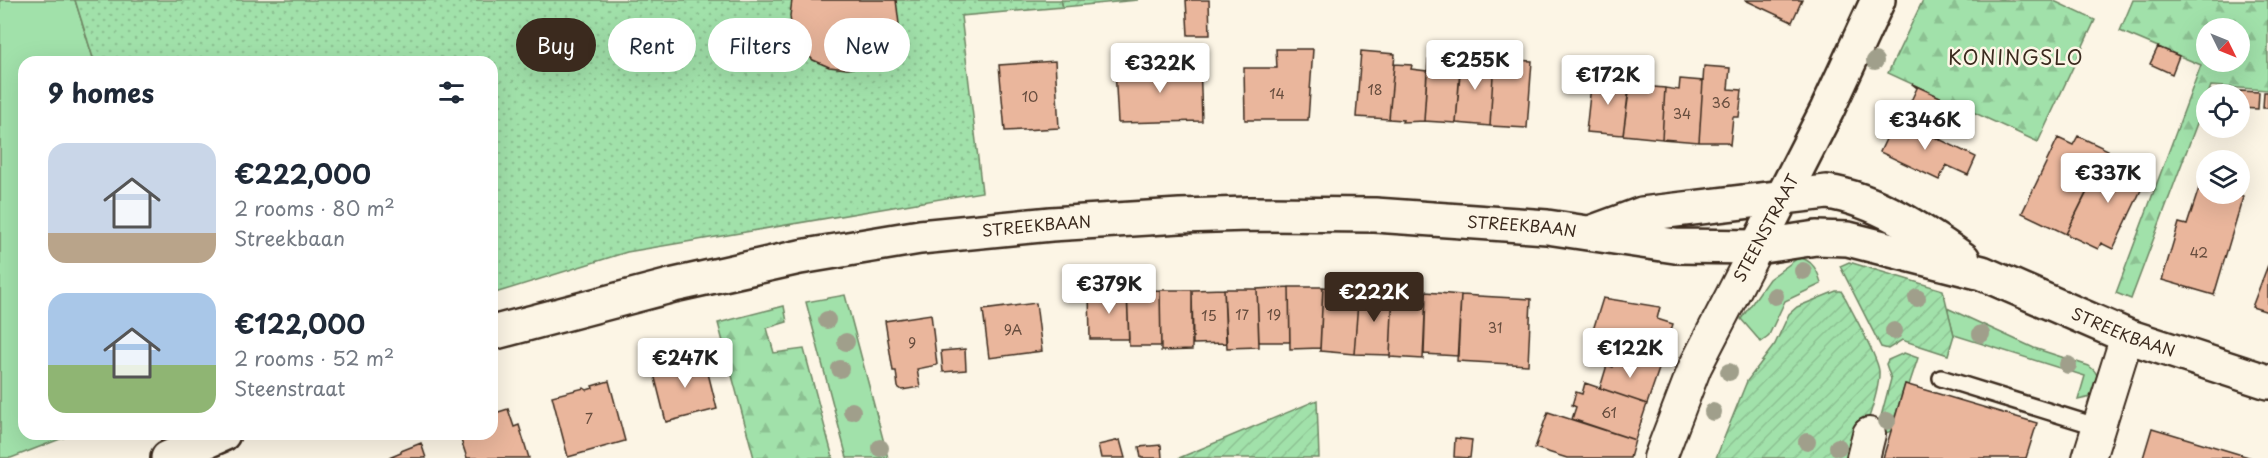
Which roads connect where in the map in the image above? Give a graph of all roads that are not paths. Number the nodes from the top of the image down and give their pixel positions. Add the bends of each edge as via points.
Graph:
1 (1878, 0) edge
2 (1784, 195) junction
3 (1593, 232) junction
4 (1757, 246) junction
5 (1982, 273) junction
6 (498, 331) edge
7 (2127, 336) junction
8 (1941, 378) dead end
9 (2268, 382) edge
10 (2099, 427) junction
11 (209, 440) edge
12 (168, 458) edge
13 (1660, 458) edge
14 (2089, 458) edge

1 - 2 street, STEENSTRAAT
2 - 3 street, STREEKBAAN via 1642,214
2 - 4 street, STEENSTRAAT
2 - 5 street, STREEKBAAN via 1819,191 1854,199 1919,230
3 - 4 street, STREEKBAAN via 1675,246
3 - 6 street, STREEKBAAN via 1321,214 1051,224 920,237 800,257
4 - 5 street, STREEKBAAN via 1838,238
4 - 13 street, STEENSTRAAT via 1695,367
5 - 7 street, STREEKBAAN
7 - 9 street, STREEKBAAN
7 - 10 street
8 - 10 lane
10 - 14 street
11 - 12 street

